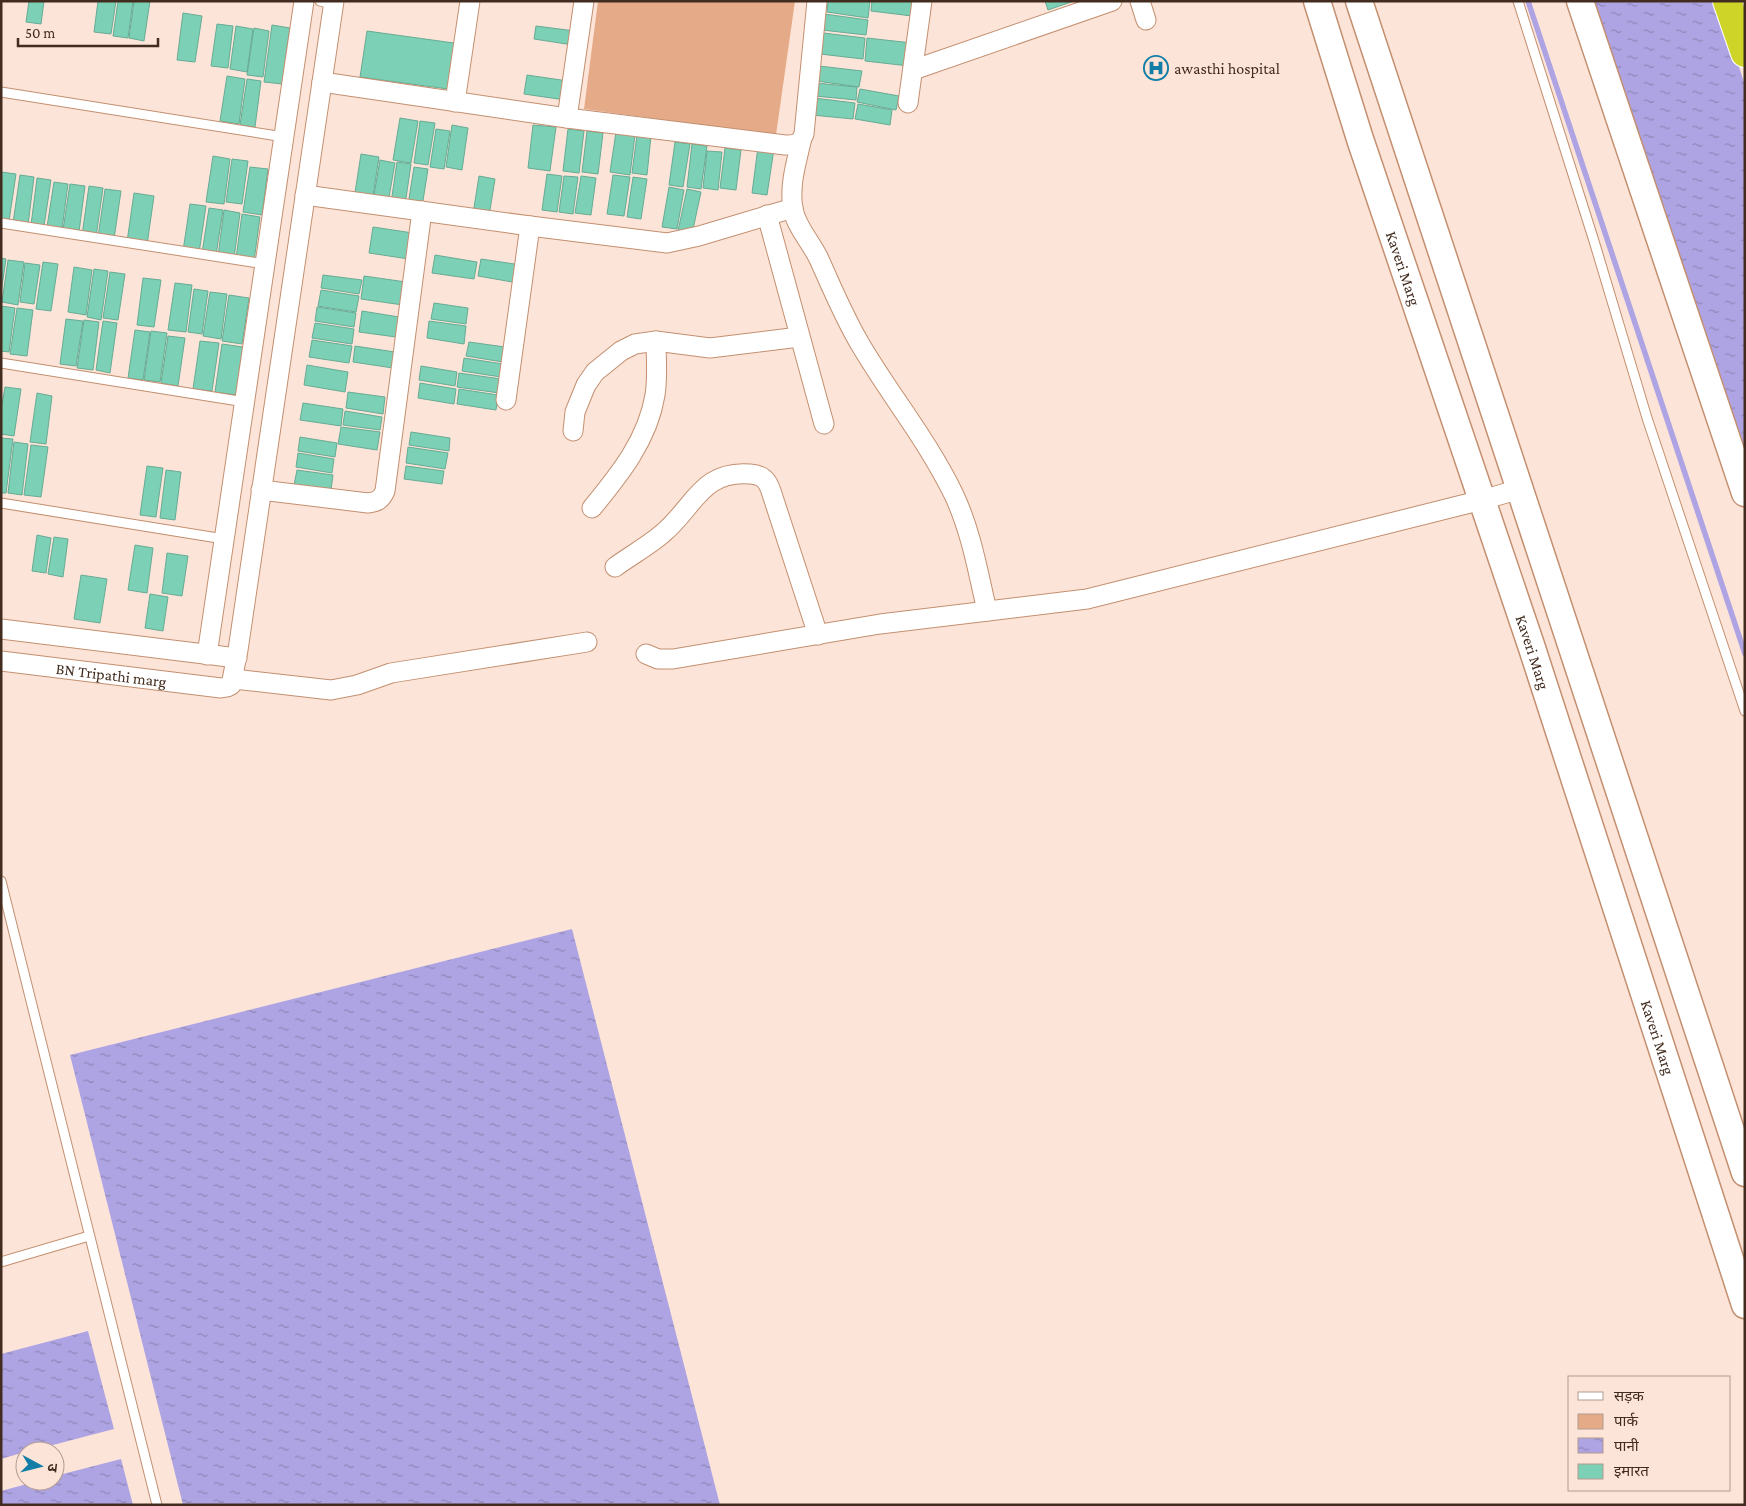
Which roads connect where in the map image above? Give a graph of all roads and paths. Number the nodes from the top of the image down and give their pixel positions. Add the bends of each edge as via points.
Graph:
1 (304, 1) edge
2 (470, 1) edge
3 (584, 1) edge
4 (817, 1) edge
5 (922, 1) edge
6 (1112, 1) edge
7 (1140, 1) edge
8 (1318, 1) edge
9 (1359, 1) edge
10 (1518, 1) edge
11 (1580, 1) edge
12 (1727, 1) edge
13 (329, 2) edge
14 (1146, 20) dead end
15 (1745, 54) edge
16 (913, 70) junction
17 (322, 82) junction
18 (1, 92) edge
19 (455, 102) junction
20 (908, 103) dead end
21 (567, 118) junction
22 (1399, 123) junction
23 (284, 137) junction
24 (1360, 139) junction
25 (801, 142) junction
26 (305, 195) junction
27 (792, 208) junction
28 (422, 211) junction
29 (767, 215) junction
30 (1, 223) edge
31 (530, 226) junction
32 (265, 264) junction
33 (799, 338) junction
34 (656, 341) junction
35 (1, 363) edge
36 (506, 400) dead end
37 (245, 402) junction
38 (824, 424) dead end
39 (573, 431) dead end
40 (1520, 489) junction
41 (261, 490) junction
42 (1745, 494) edge
43 (1482, 500) junction
44 (1, 503) edge
45 (592, 508) dead end
46 (224, 539) junction
47 (615, 567) dead end
48 (987, 611) junction
49 (1, 629) edge
50 (818, 634) junction
51 (587, 642) dead end
52 (646, 654) dead end
53 (207, 655) junction
54 (237, 658) junction
55 (1, 661) edge
56 (227, 683) junction
57 (1745, 711) edge
58 (1, 881) edge
59 (1745, 1173) edge
60 (89, 1236) junction
61 (1, 1262) edge
62 (1745, 1305) edge
63 (157, 1505) edge

1 - 23 street
2 - 19 street
3 - 21 street
4 - 25 street
5 - 16 street
6 - 16 street
7 - 14 street
8 - 24 street, Kaveri Marg
9 - 22 street
10 - 57 lane via 1647,418
11 - 42 street
12 - 15 highway
13 - 17 street
16 - 20 street
17 - 19 street
17 - 26 street
18 - 23 lane
19 - 21 street
21 - 25 street via 785,145
22 - 24 street
22 - 40 street
23 - 32 street
24 - 43 street, Kaveri Marg
25 - 27 street via 792,182
26 - 28 street
26 - 41 street
27 - 29 street
27 - 48 street via 860,344 955,496
28 - 31 street
28 - 41 street via 382,498 368,503
29 - 31 street via 667,243
29 - 33 street
30 - 32 lane
31 - 36 street
32 - 37 street
33 - 34 street via 710,348
33 - 38 street
34 - 39 street via 635,344 595,372 575,412
34 - 45 street via 655,394 646,426 624,467
35 - 37 lane
37 - 46 street
40 - 43 street
40 - 59 street
41 - 54 street
43 - 48 street via 1087,599
43 - 62 street, Kaveri Marg
44 - 46 lane
46 - 53 street
47 - 50 street via 661,535 698,493 715,479 743,473 762,476 768,482
48 - 50 street
49 - 53 street
50 - 52 street via 673,659 658,659
51 - 56 street, BN Tripathi marg via 391,673 331,690
53 - 54 street
54 - 56 street
55 - 56 street, BN Tripathi marg
58 - 60 lane
60 - 61 lane
60 - 63 lane

